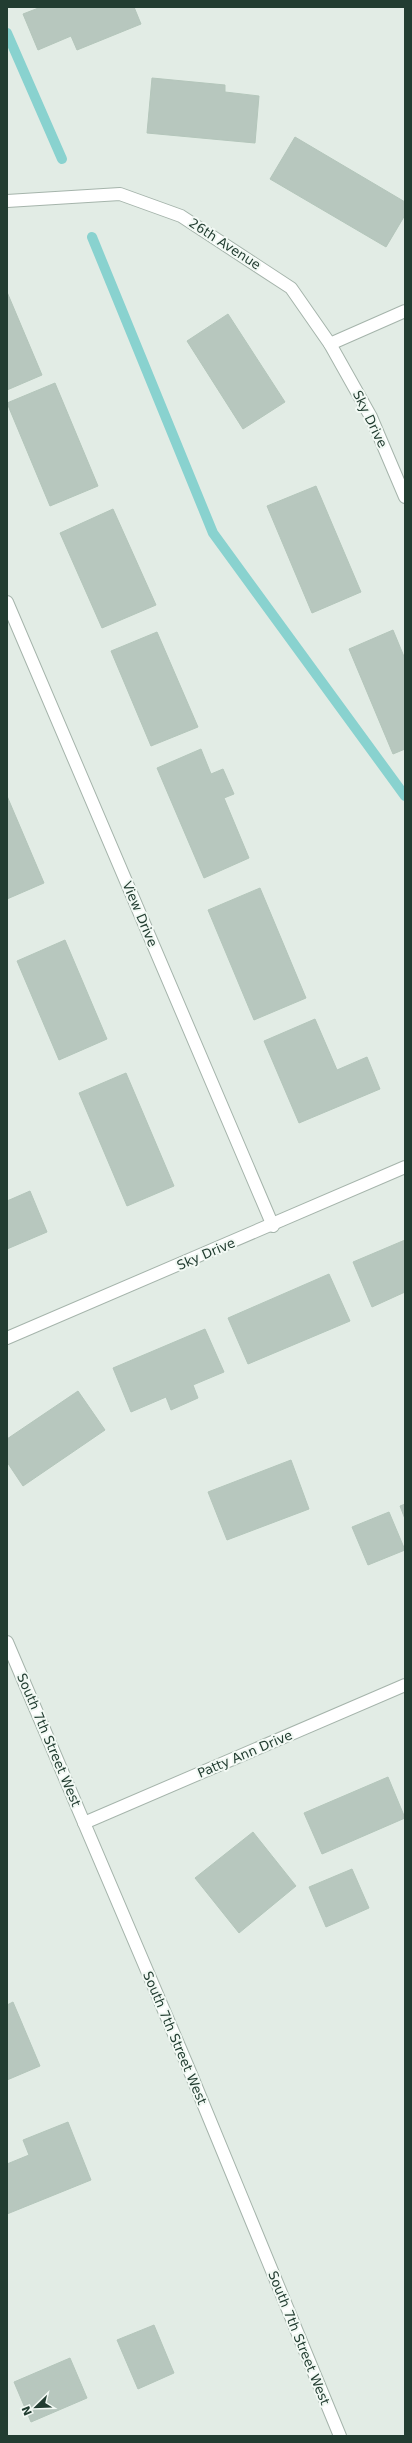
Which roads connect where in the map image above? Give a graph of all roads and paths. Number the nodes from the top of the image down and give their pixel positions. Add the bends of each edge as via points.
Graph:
1 (7, 201) edge
2 (405, 311) edge
3 (330, 344) junction
4 (405, 497) edge
5 (7, 602) edge
6 (405, 1167) edge
7 (273, 1226) junction
8 (7, 1338) edge
9 (7, 1642) edge
10 (405, 1685) edge
11 (84, 1823) junction
12 (340, 2436) edge

1 - 3 street, 26th Avenue via 120,194 181,216 291,288
2 - 3 street
3 - 4 street, Sky Drive via 372,417
5 - 7 street, View Drive
6 - 7 street, Sky Drive
7 - 8 street, Sky Drive
9 - 11 street, South 7th Street West
10 - 11 street, Patty Ann Drive
11 - 12 street, South 7th Street West

